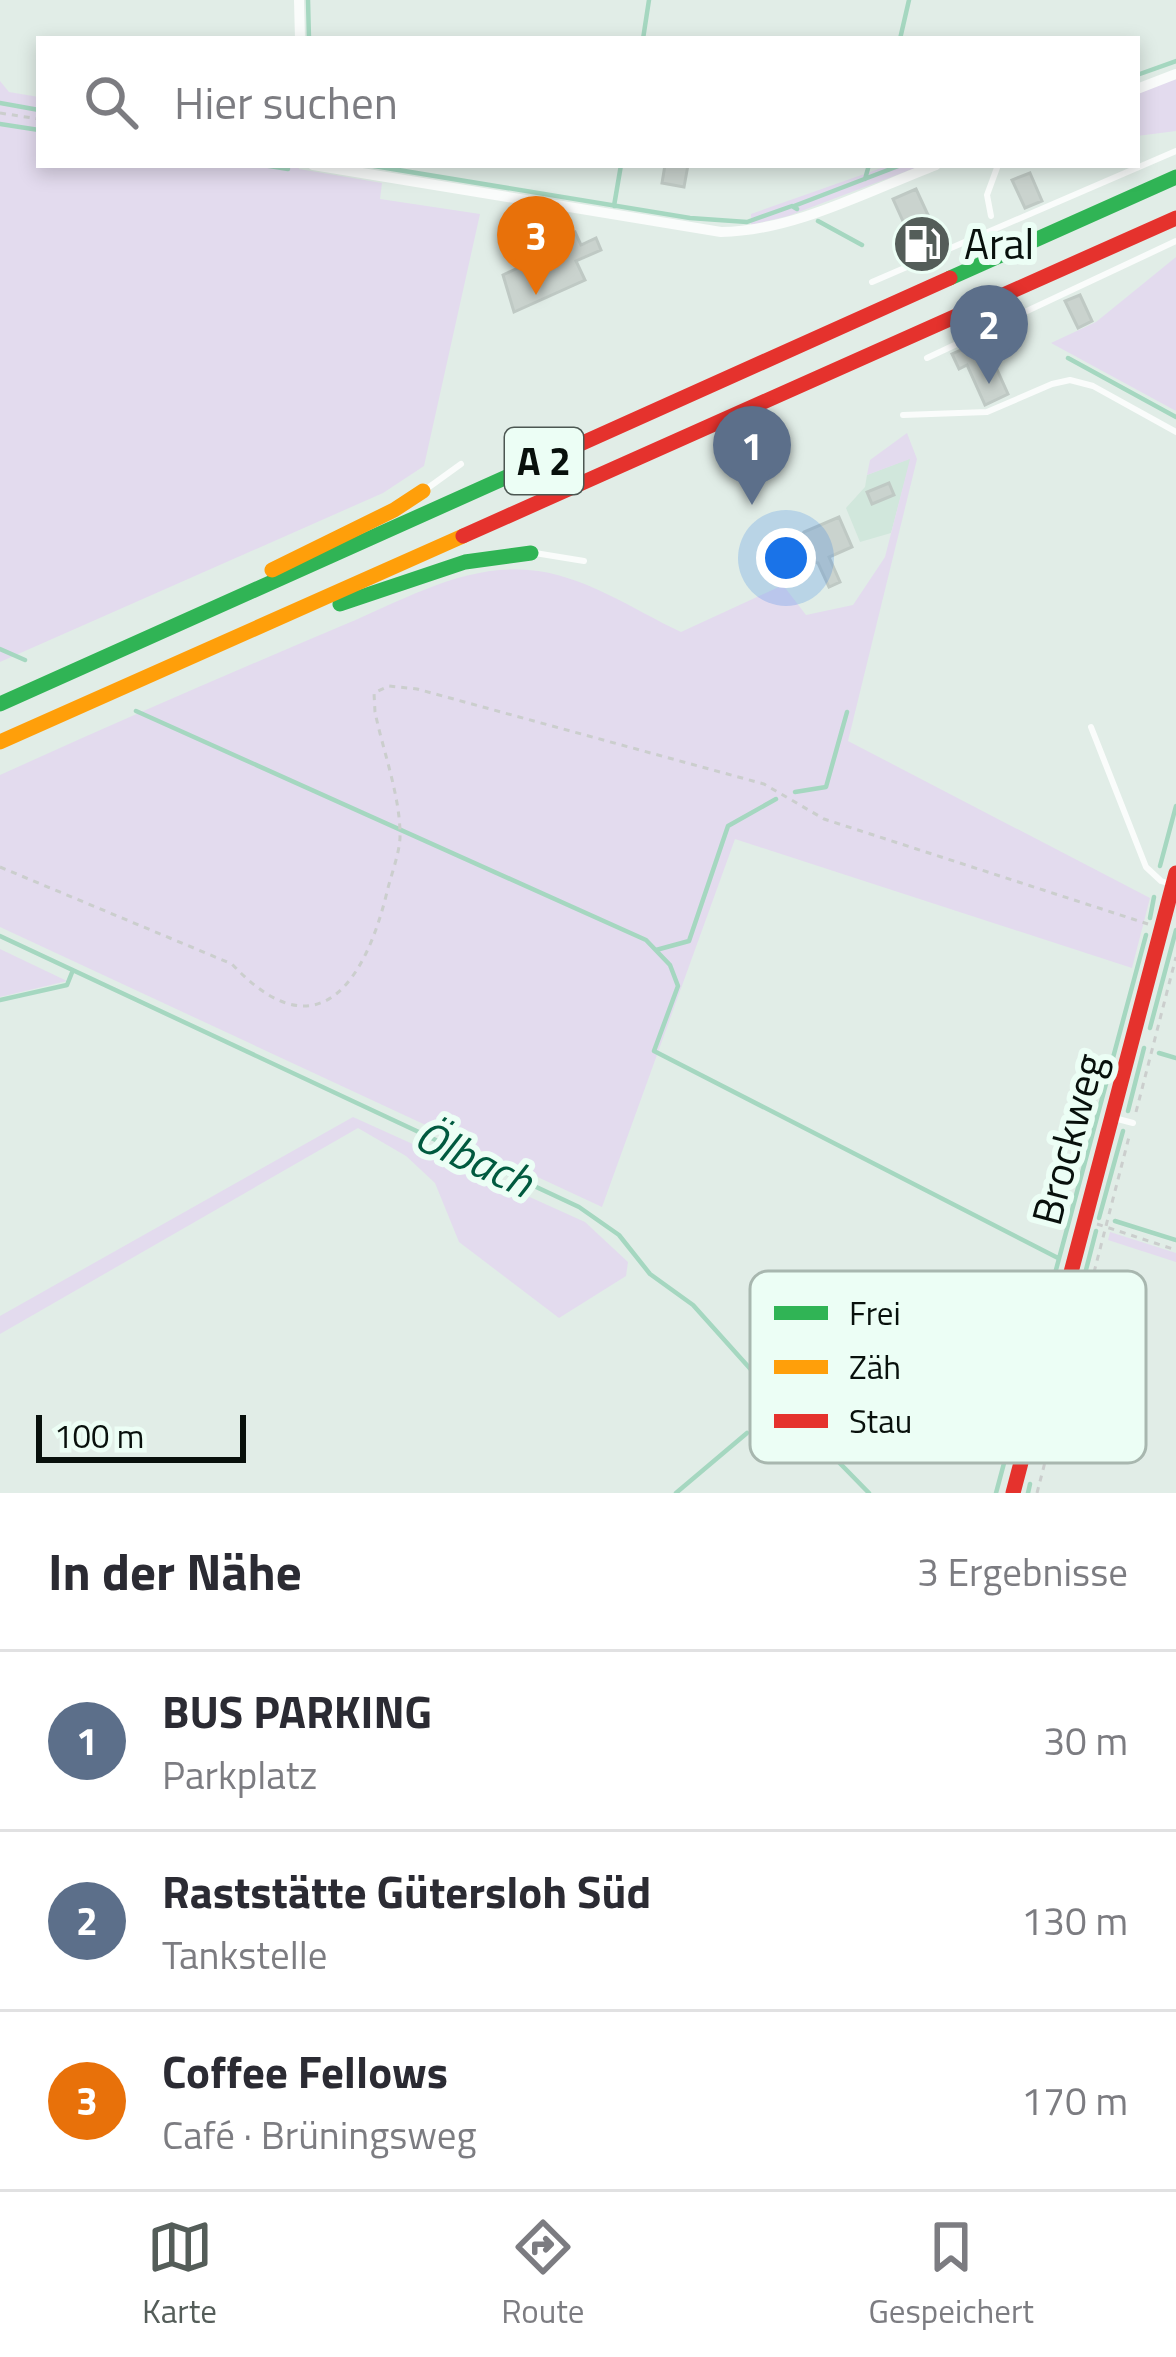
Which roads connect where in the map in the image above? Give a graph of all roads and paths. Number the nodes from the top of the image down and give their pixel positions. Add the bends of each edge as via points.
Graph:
1 (299, 0) edge
2 (300, 36) edge
3 (1176, 74) edge
4 (1140, 88) edge
5 (0, 112) edge
6 (36, 118) edge
7 (1176, 151) edge
8 (1140, 167) edge
9 (331, 168) edge
10 (928, 168) edge
11 (997, 168) edge
12 (1137, 168) edge
13 (1176, 177) edge
14 (991, 216) dead end
15 (1176, 218) edge
16 (1176, 241) edge
17 (872, 282) dead end
18 (927, 358) dead end
19 (903, 415) dead end
20 (1176, 432) edge
21 (461, 464) dead end
22 (423, 491) joint
23 (575, 552) dead end
24 (536, 554) junction
25 (584, 561) dead end
26 (228, 603) junction
27 (242, 634) junction
28 (0, 704) edge
29 (1091, 727) dead end
30 (0, 742) edge
31 (0, 867) edge
32 (1174, 878) edge
33 (1161, 928) junction
34 (1176, 957) edge
35 (1111, 1117) junction
36 (1133, 1123) junction
37 (1084, 1220) junction
38 (1106, 1228) junction
39 (1176, 1250) edge
40 (1071, 1271) edge
41 (1095, 1271) edge
42 (1021, 1463) edge
43 (1044, 1463) edge
44 (1013, 1493) edge
45 (1036, 1493) edge

1 - 2 street
3 - 4 street
5 - 6 path
7 - 8 lane
9 - 10 street via 721,232 788,221
11 - 14 lane via 986,195
12 - 17 lane
13 - 26 main road, A 2
15 - 27 main road, A 2
16 - 18 lane
19 - 20 lane via 987,412 1070,380
21 - 22 lane
22 - 26 main road via 285,562
23 - 24 lane
24 - 25 lane
24 - 27 main road via 447,567
26 - 28 main road, A 2
27 - 30 main road, A 2
29 - 32 lane via 1146,867 1161,881
31 - 33 path via 232,964 285,1006 317,1006 351,979 375,941 400,838 375,712 374,693 389,686 764,784 824,819
32 - 33 main road, Brockweg
33 - 35 main road, Brockweg
34 - 36 path
35 - 36 lane
35 - 37 main road, Brockweg
36 - 38 path
37 - 38 path
37 - 40 main road, Brockweg
38 - 39 path
38 - 41 path
42 - 44 main road, Brockweg
43 - 45 path

